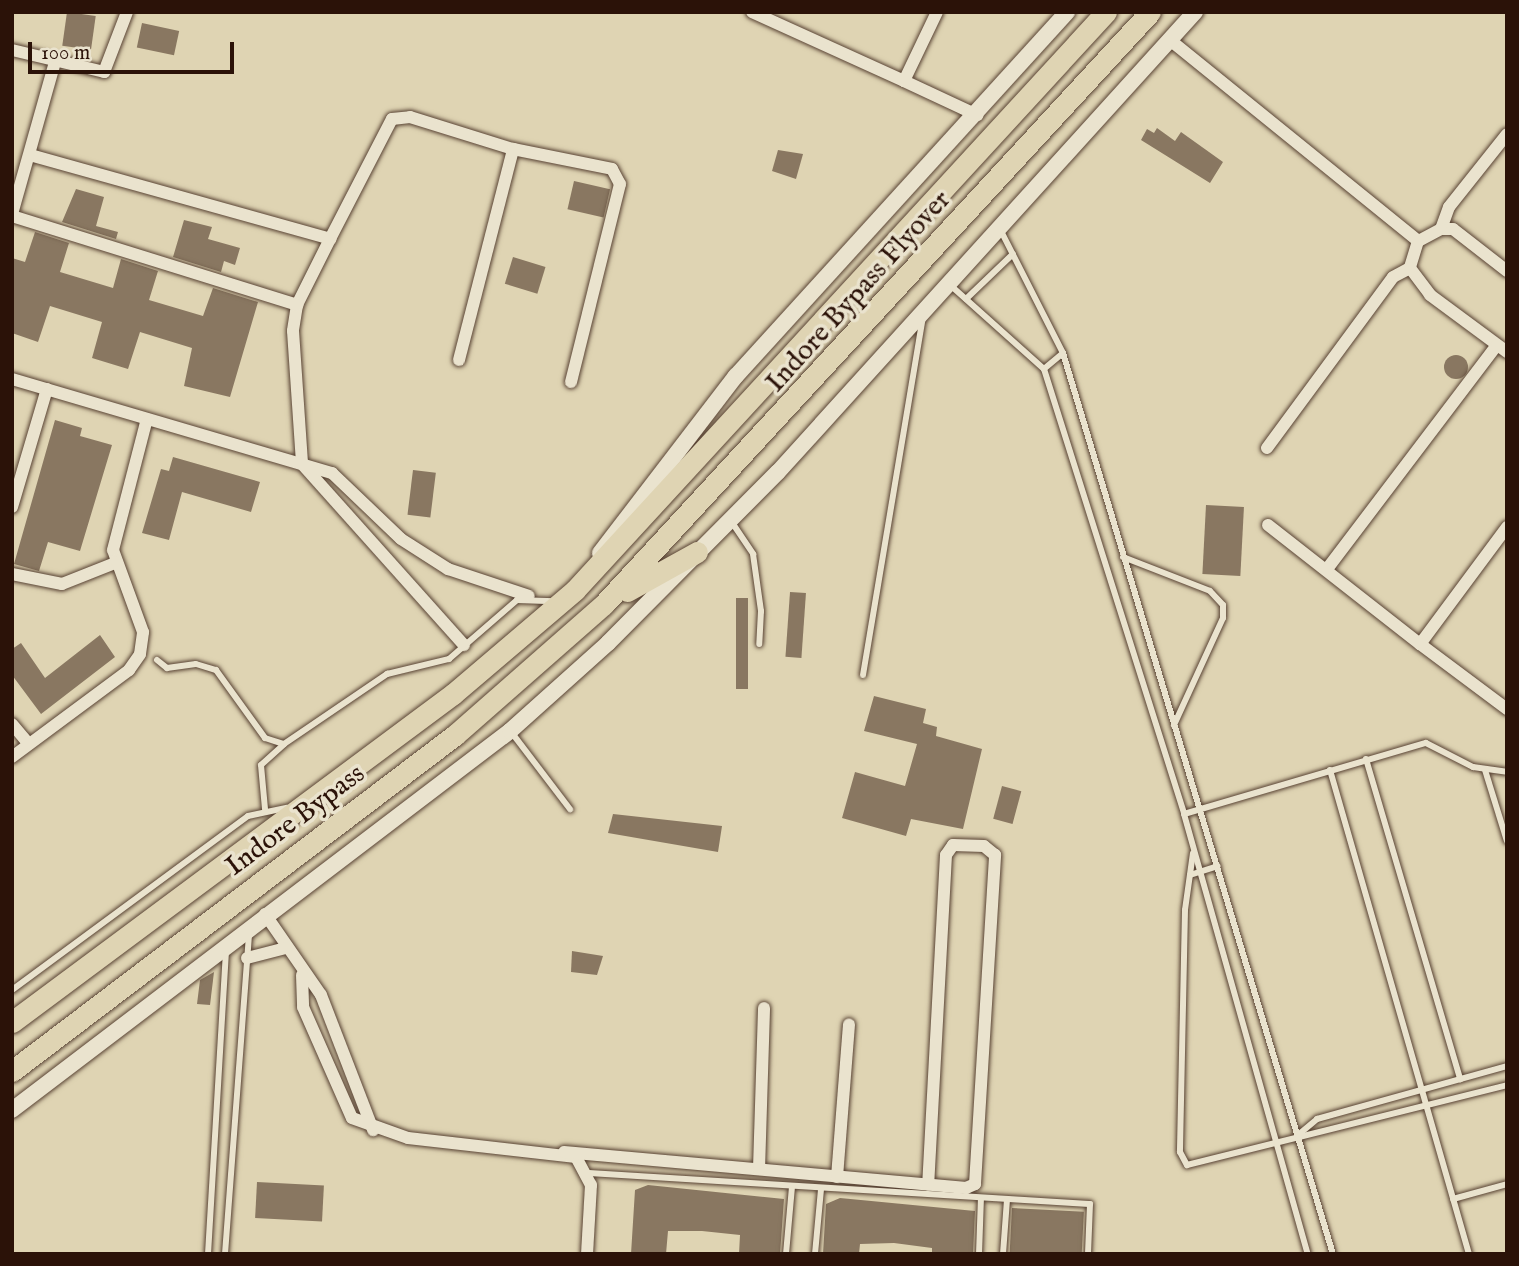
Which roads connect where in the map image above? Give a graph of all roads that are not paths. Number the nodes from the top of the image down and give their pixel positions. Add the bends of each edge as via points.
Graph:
1 (127, 12) edge
2 (752, 12) edge
3 (937, 12) edge
4 (1067, 12) edge
5 (1106, 12) edge
6 (1150, 12) edge
7 (1195, 12) edge
8 (1170, 40) junction
9 (12, 50) edge
10 (55, 62) junction
11 (904, 81) junction
12 (977, 115) junction
13 (1507, 134) edge
14 (513, 149) junction
15 (30, 155) junction
16 (12, 215) edge
17 (1000, 228) junction
18 (1441, 229) junction
19 (330, 239) junction
20 (1418, 241) junction
21 (1013, 254) junction
22 (1410, 268) junction
23 (1507, 271) edge
24 (950, 284) junction
25 (966, 299) junction
26 (297, 305) junction
27 (924, 312) junction
28 (1502, 348) edge
29 (1063, 353) junction
30 (459, 360) dead end
31 (1044, 369) junction
32 (12, 379) edge
33 (571, 382) dead end
34 (47, 389) junction
35 (147, 419) junction
36 (1267, 447) dead end
37 (302, 464) junction
38 (12, 507) edge
39 (730, 520) junction
40 (1268, 525) dead end
41 (1507, 527) edge
42 (697, 552) junction
43 (1124, 557) junction
44 (115, 563) junction
45 (1327, 569) junction
46 (12, 574) edge
47 (582, 584) junction
48 (529, 596) junction
49 (561, 602) junction
50 (604, 604) junction
51 (760, 644) dead end
52 (1420, 644) junction
53 (464, 645) junction
54 (157, 660) dead end
55 (863, 675) dead end
56 (1507, 709) edge
57 (12, 724) edge
58 (1174, 725) junction
59 (510, 731) junction
60 (29, 744) junction
61 (284, 744) junction
62 (12, 757) edge
63 (1366, 759) junction
64 (1331, 770) junction
65 (1485, 770) junction
66 (1507, 772) edge
67 (1200, 807) junction
68 (265, 809) junction
69 (298, 809) junction
70 (570, 809) dead end
71 (1184, 814) junction
72 (1507, 841) edge
73 (1194, 848) junction
74 (1218, 866) junction
75 (1200, 871) junction
76 (1190, 875) junction
77 (265, 914) junction
78 (249, 925) junction
79 (227, 943) junction
80 (286, 948) junction
81 (247, 958) junction
82 (302, 975) junction
83 (12, 990) edge
84 (764, 1008) dead end
85 (12, 1022) edge
86 (849, 1024) dead end
87 (1507, 1066) edge
88 (12, 1071) edge
89 (1460, 1079) junction
90 (1507, 1085) edge
91 (1419, 1091) junction
92 (1426, 1109) junction
93 (12, 1110) edge
94 (373, 1130) junction
95 (1298, 1135) junction
96 (1276, 1141) junction
97 (564, 1152) junction
98 (759, 1169) junction
99 (588, 1173) junction
100 (837, 1177) junction
101 (1507, 1184) edge
102 (928, 1185) junction
103 (792, 1187) junction
104 (821, 1189) junction
105 (981, 1198) junction
106 (1453, 1199) junction
107 (1007, 1200) junction
108 (208, 1254) edge
109 (225, 1254) edge
110 (587, 1254) edge
111 (786, 1254) edge
112 (815, 1254) edge
113 (979, 1254) edge
114 (1003, 1254) edge
115 (1088, 1254) edge
116 (1308, 1254) edge
117 (1333, 1254) edge
118 (1469, 1254) edge

1 - 10 street via 104,72
2 - 11 street
3 - 11 street
4 - 12 street
5 - 47 highway, Indore Bypass Flyover
6 - 50 highway, Indore Bypass Flyover
7 - 8 street
8 - 17 street
8 - 20 street
9 - 10 street
10 - 15 street
11 - 12 street
12 - 47 street via 727,386 625,514
13 - 18 street via 1449,207
14 - 19 street via 410,117 392,119
14 - 30 street
14 - 33 street via 612,169 619,178
15 - 16 street
15 - 19 street
16 - 26 street
17 - 21 lane
17 - 24 street
18 - 20 street
18 - 23 street via 1453,229
19 - 26 street
20 - 22 street
21 - 25 lane
21 - 29 lane
22 - 28 street via 1430,295
22 - 36 street via 1393,277
24 - 25 lane
24 - 27 street
25 - 31 lane
26 - 37 street via 293,331
27 - 39 street
27 - 55 lane
28 - 45 street
29 - 31 lane
29 - 43 lane
31 - 71 lane
32 - 34 street
34 - 35 street
34 - 38 street
35 - 37 street
35 - 44 street via 114,536
37 - 48 street via 332,473 401,539 448,569
37 - 53 street
39 - 42 street
39 - 51 lane via 753,554 761,611
40 - 45 street
41 - 52 street
42 - 50 highway
42 - 59 street
43 - 58 lane
43 - 58 lane via 1210,591 1223,605 1223,618
44 - 46 street via 62,584
44 - 60 street via 143,632 140,654 129,670
45 - 52 street
47 - 49 highway, Indore Bypass
48 - 49 lane
48 - 53 lane via 505,609
49 - 69 highway, Indore Bypass
50 - 88 highway, Indore Bypass via 507,692 358,810
52 - 56 street
53 - 61 lane via 449,659 387,674
54 - 61 lane via 167,668 195,664 216,670 265,738
57 - 60 street
58 - 67 lane
59 - 70 lane
59 - 77 street
60 - 62 street
61 - 68 lane via 261,765
63 - 64 lane
63 - 65 lane via 1426,743
63 - 89 lane
64 - 67 lane
64 - 91 lane
65 - 66 lane
65 - 72 lane
67 - 71 lane
67 - 74 lane
68 - 69 lane
68 - 83 lane via 237,823
69 - 85 highway, Indore Bypass
71 - 73 lane
73 - 75 lane
73 - 76 lane
74 - 75 lane
74 - 95 lane
75 - 76 lane
75 - 96 lane
76 - 96 lane via 1182,1159 1196,1167
77 - 78 street
77 - 80 street
78 - 79 street
78 - 81 lane
79 - 93 street
79 - 108 lane
80 - 81 street
80 - 82 street
81 - 109 lane
82 - 94 street via 321,995
82 - 94 street via 303,1007 352,1118
84 - 98 street
86 - 100 street
87 - 89 lane
89 - 91 lane
90 - 92 lane
91 - 92 lane
91 - 95 lane via 1317,1119
92 - 95 lane via 1324,1135
92 - 106 lane
94 - 97 street via 408,1138
95 - 96 lane
95 - 117 lane
96 - 116 lane
97 - 98 street
97 - 99 street
98 - 100 street
99 - 103 lane
99 - 110 street
100 - 102 street
101 - 106 lane
102 - 102 street via 946,855 953,845 984,845 995,855 977,1176 975,1184 966,1188
103 - 104 lane
103 - 111 lane
104 - 105 lane
104 - 112 lane
105 - 107 lane
105 - 113 lane
106 - 118 lane
107 - 114 lane
107 - 115 lane via 1092,1204

